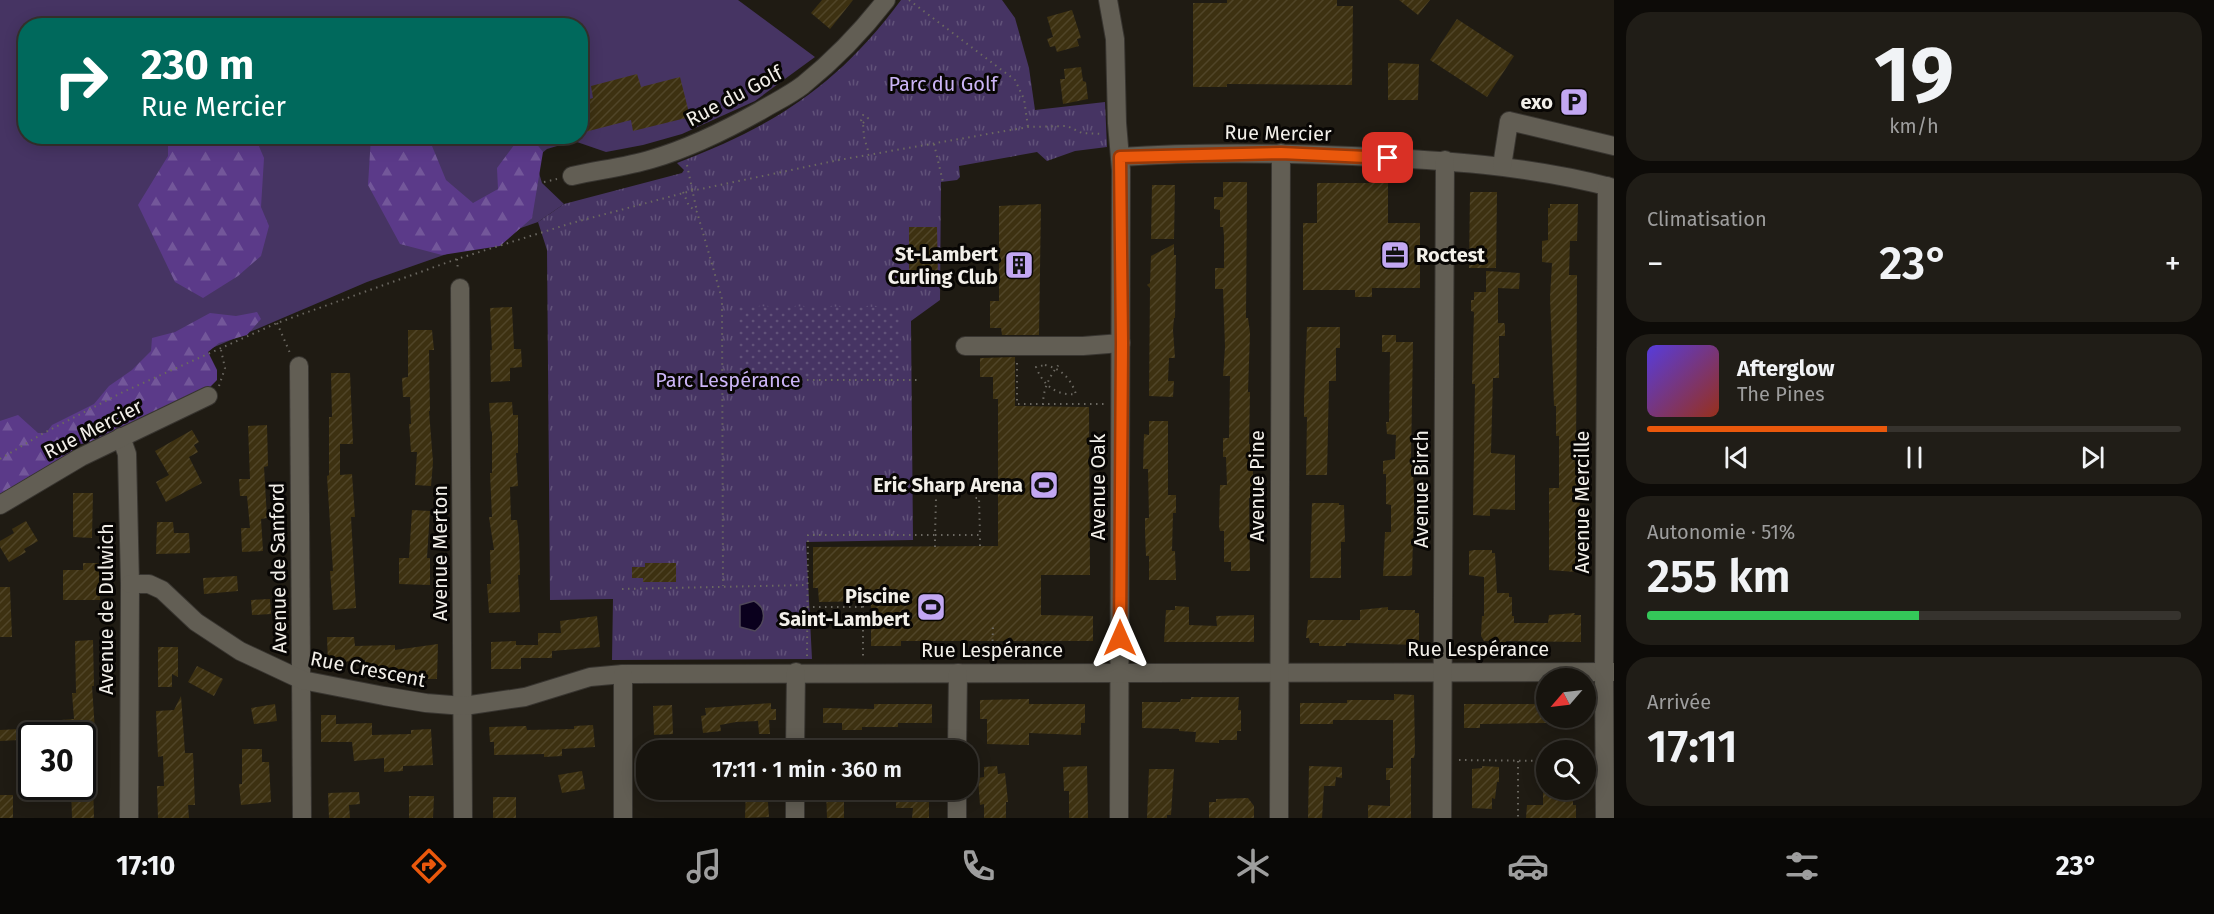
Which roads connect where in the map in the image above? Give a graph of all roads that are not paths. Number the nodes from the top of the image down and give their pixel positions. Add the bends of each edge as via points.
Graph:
1 (886, 0) edge
2 (1108, 0) edge
3 (1614, 146) edge
4 (1281, 153) junction
5 (1120, 157) junction
6 (1445, 160) junction
7 (1502, 166) junction
8 (572, 176) dead end
9 (1610, 187) edge
10 (460, 288) dead end
11 (1122, 343) junction
12 (965, 346) dead end
13 (299, 366) road end
14 (208, 396) dead end
15 (121, 437) junction
16 (0, 505) edge
17 (130, 584) junction
18 (801, 667) junction
19 (1279, 671) junction
20 (1120, 672) junction
21 (1442, 672) junction
22 (1609, 672) edge
23 (958, 673) junction
24 (623, 674) junction
25 (302, 680) junction
26 (464, 706) junction
27 (796, 740) edge
28 (957, 740) edge
29 (1610, 798) edge
30 (795, 800) edge
31 (957, 800) edge
32 (129, 818) edge
33 (302, 818) edge
34 (464, 818) edge
35 (624, 818) edge
36 (795, 818) edge
37 (957, 818) edge
38 (1119, 818) edge
39 (1279, 818) edge
40 (1442, 818) edge
41 (1605, 818) edge

1 - 8 street, Rue du Golf via 846,46 791,93 721,132 673,152
2 - 5 street, Avenue Oak via 1115,39
3 - 7 street via 1509,121
4 - 5 street, Rue Mercier
4 - 6 street, Rue Mercier
4 - 19 street, Avenue Pine
5 - 11 street, Avenue Oak
6 - 7 street, Rue Mercier
6 - 21 street, Avenue Birch
7 - 9 street, Rue Mercier
9 - 22 street, Avenue Mercille
10 - 26 street, Avenue Merton
11 - 12 street
11 - 20 street, Avenue Oak
13 - 25 street, Avenue de Sanford
14 - 15 street, Rue Mercier
15 - 16 street, Rue Mercier
15 - 17 street, Avenue de Dulwich via 127,454
17 - 25 street, Rue Crescent via 150,584 162,590 196,621 240,651
17 - 32 street, Avenue de Dulwich
18 - 23 street, Rue Lespérance
18 - 24 street, Rue Lespérance
18 - 27 street
19 - 20 street, Rue Lespérance
19 - 21 street, Rue Lespérance
19 - 39 street, Avenue Pine
20 - 23 street, Rue Lespérance
20 - 38 street, Avenue Oak
21 - 22 street, Rue Lespérance
21 - 40 street, Avenue Birch
22 - 29 street, Avenue Mercille
23 - 28 street
24 - 26 street, Rue Crescent via 590,676 525,697
24 - 35 street
25 - 26 street, Rue Crescent via 426,703
25 - 33 street, Avenue de Sanford
26 - 34 street, Avenue Merton
29 - 41 street, Avenue Mercille
30 - 36 street
31 - 37 street

